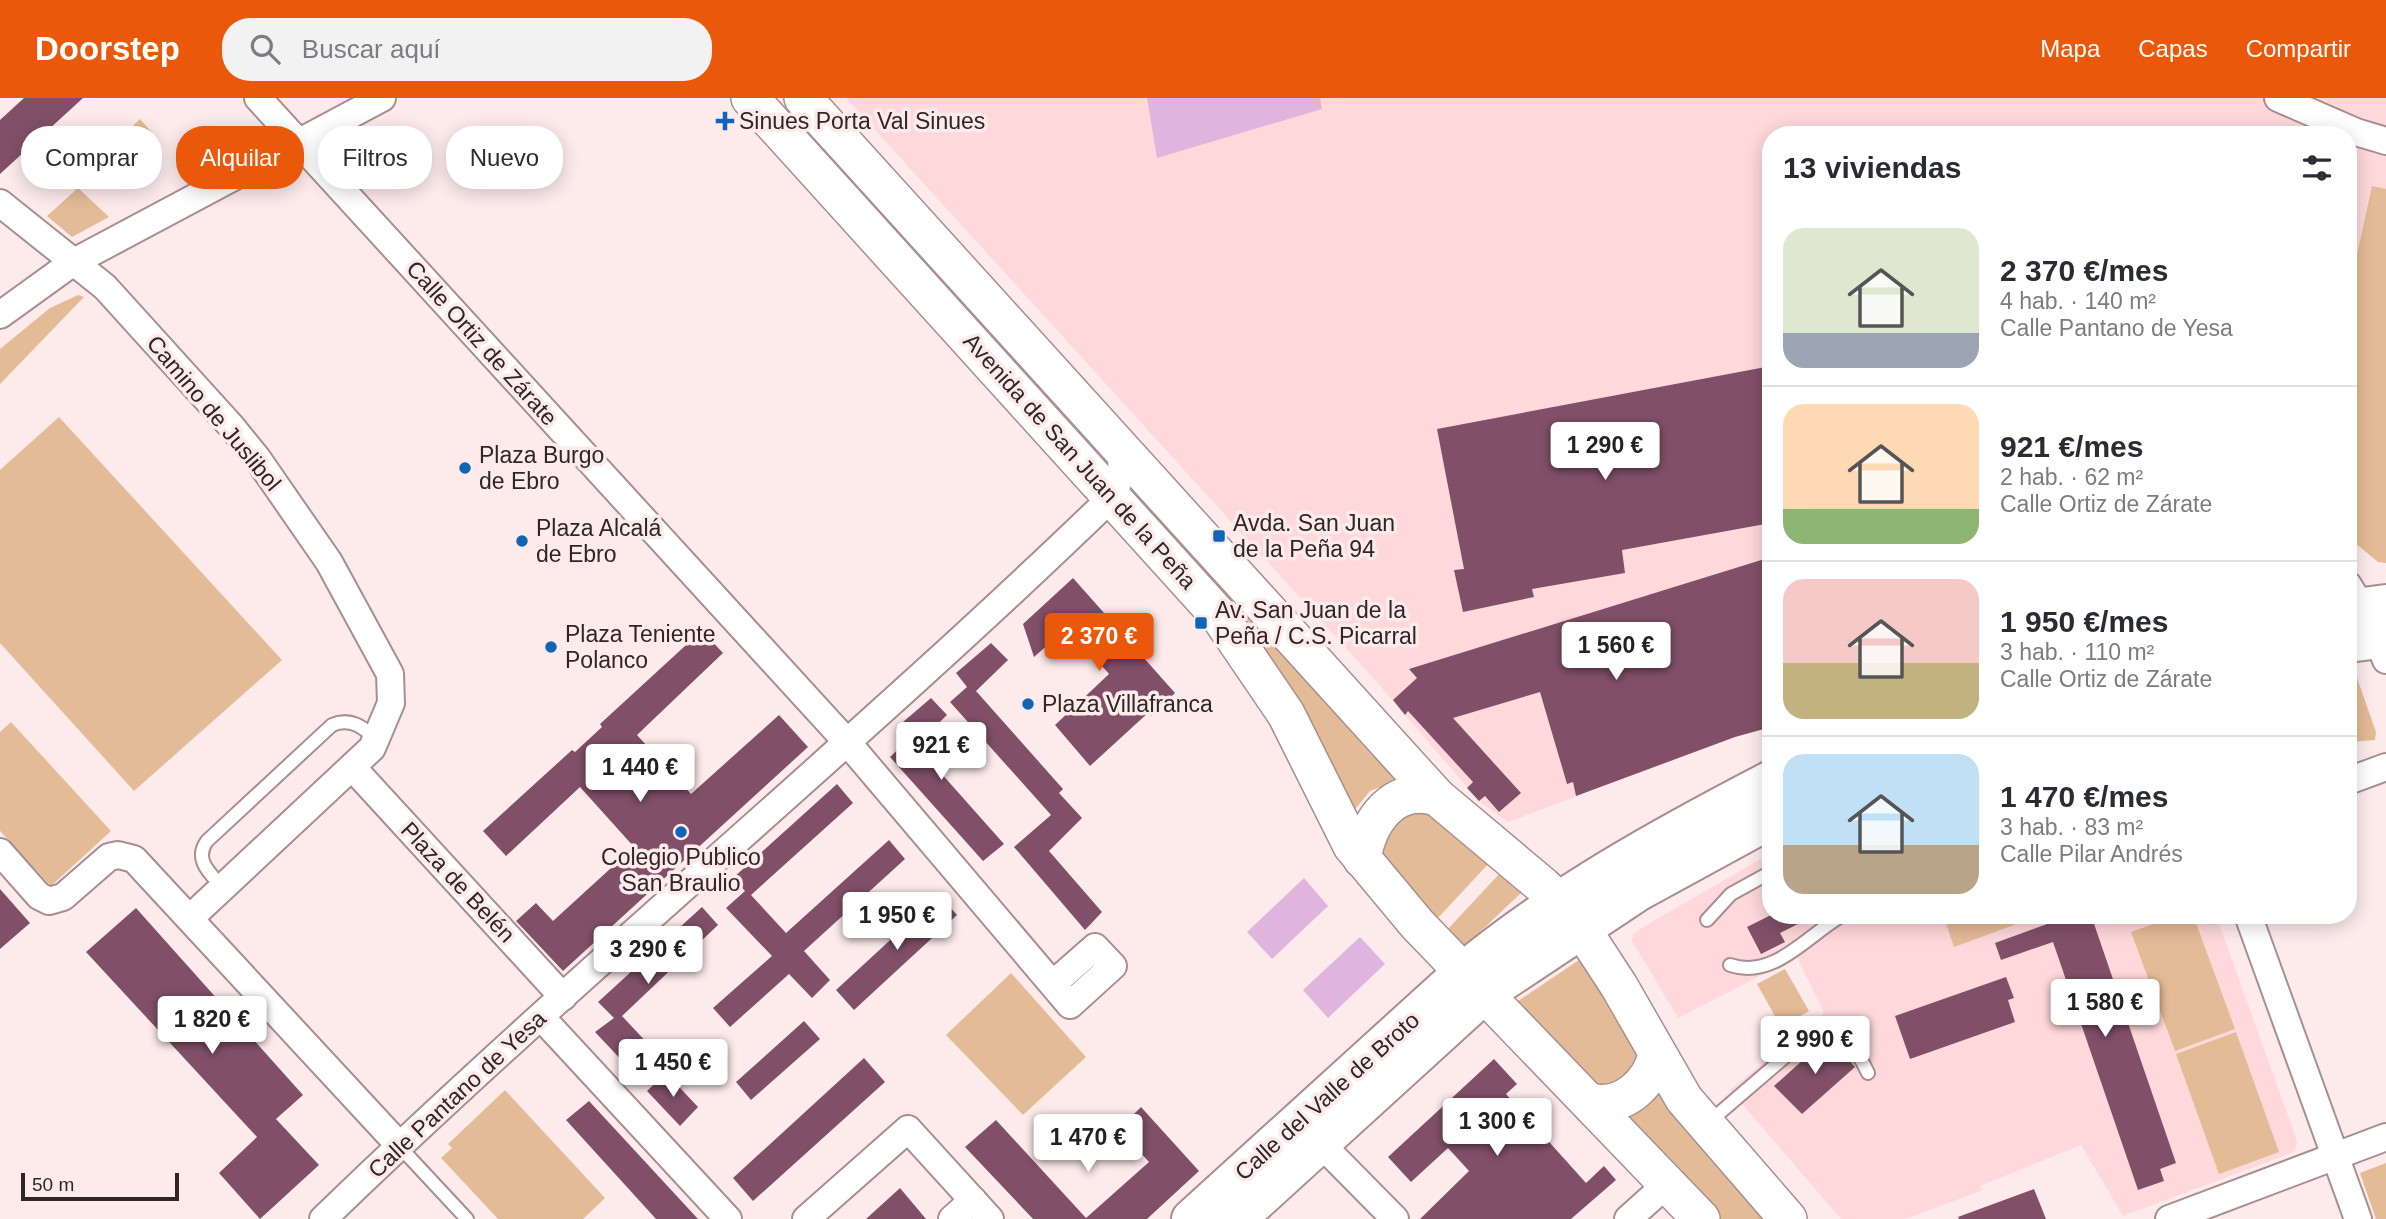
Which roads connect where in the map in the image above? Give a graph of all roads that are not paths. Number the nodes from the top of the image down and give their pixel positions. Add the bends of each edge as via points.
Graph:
1 (258, 98) edge
2 (382, 98) edge
3 (750, 98) edge
4 (803, 98) edge
5 (2278, 98) edge
6 (284, 126) edge
7 (2342, 126) edge
8 (2357, 132) edge
9 (304, 139) edge
10 (2386, 141) edge
11 (304, 147) edge
12 (211, 189) edge
13 (0, 202) edge
14 (72, 263) junction
15 (0, 315) edge
16 (1120, 447) junction
17 (1113, 496) junction
18 (377, 741) junction
19 (847, 742) junction
20 (352, 767) junction
21 (2386, 767) edge
22 (2357, 778) edge
23 (1762, 785) edge
24 (1437, 797) junction
25 (1762, 824) edge
26 (0, 852) edge
27 (1362, 859) junction
28 (1762, 877) edge
29 (223, 888) junction
30 (1570, 914) junction
31 (190, 918) junction
32 (1707, 920) dead end
33 (1826, 924) edge
34 (2251, 924) edge
35 (1730, 965) dead end
36 (1054, 983) dead end
37 (1473, 984) junction
38 (563, 997) junction
39 (541, 1017) junction
40 (1657, 1054) junction
41 (1868, 1073) dead end
42 (1590, 1102) junction
43 (1704, 1127) junction
44 (2386, 1137) edge
45 (1319, 1142) junction
46 (399, 1145) junction
47 (2334, 1155) junction
48 (1667, 1184) junction
49 (982, 1210) edge
50 (323, 1219) edge
51 (467, 1219) edge
52 (729, 1219) edge
53 (806, 1219) edge
54 (952, 1219) edge
55 (1191, 1219) edge
56 (1237, 1219) edge
57 (1395, 1219) edge
58 (1628, 1219) edge
59 (1701, 1219) edge
60 (1788, 1219) edge
61 (2169, 1219) edge
62 (2358, 1219) edge

1 - 6 street, Calle Ortiz de Zárate
2 - 9 street
3 - 17 main road, Avenida de San Juan de la Peña
4 - 16 main road, Avenida de San Juan de la Peña
5 - 7 street
8 - 10 street
11 - 19 street, Calle Ortiz de Zárate
12 - 14 street
13 - 14 street, Camino de Juslibol
14 - 15 street
14 - 18 street, Camino de Juslibol via 105,287 231,426 329,562 390,674 391,703
16 - 17 street via 1122,472
16 - 24 main road, Avenida de San Juan de la Peña
17 - 19 street, Calle Pantano de Yesa
17 - 27 main road, Avenida de San Juan de la Peña via 1241,644 1286,714
18 - 20 street, Camino de Juslibol
18 - 29 lane via 356,724 332,725 207,841 203,863
19 - 36 street, Calle Ortiz de Zárate
19 - 38 street, Calle Pantano de Yesa
20 - 29 street, Camino de Juslibol
20 - 38 street, Plaza de Belén
21 - 22 street
23 - 30 main road via 1690,822
24 - 27 main road via 1413,794 1387,806 1365,836
24 - 30 main road, Avenida de San Juan de la Peña
25 - 30 main road
26 - 31 street via 40,896 55,901 109,857 126,856 148,872
27 - 37 main road, Avenida de San Juan de la Peña
28 - 32 lane via 1731,894
29 - 31 street, Camino de Juslibol
30 - 37 main road
30 - 40 main road, Avenida de San Juan de la Peña
31 - 46 street
33 - 35 lane via 1796,950 1763,967
34 - 47 street
37 - 42 main road, Avenida de San Juan de la Peña
37 - 45 main road, Calle del Valle de Broto
37 - 55 main road, Calle del Valle de Broto
38 - 39 street, Calle Pantano de Yesa
39 - 46 street, Calle Pantano de Yesa
39 - 52 street
40 - 42 main road via 1651,1073 1630,1095 1608,1104
40 - 43 main road, Avenida de San Juan de la Peña
41 - 43 lane via 1839,1035 1815,1031
42 - 48 main road, Avenida de San Juan de la Peña
43 - 60 main road, Avenida de San Juan de la Peña
44 - 47 street
45 - 56 main road, Calle del Valle de Broto
45 - 57 street
46 - 50 street, Calle Pantano de Yesa
46 - 51 lane
47 - 61 street
47 - 62 street
48 - 58 street
48 - 59 main road, Avenida de San Juan de la Peña
49 - 53 street via 908,1129
49 - 54 street

